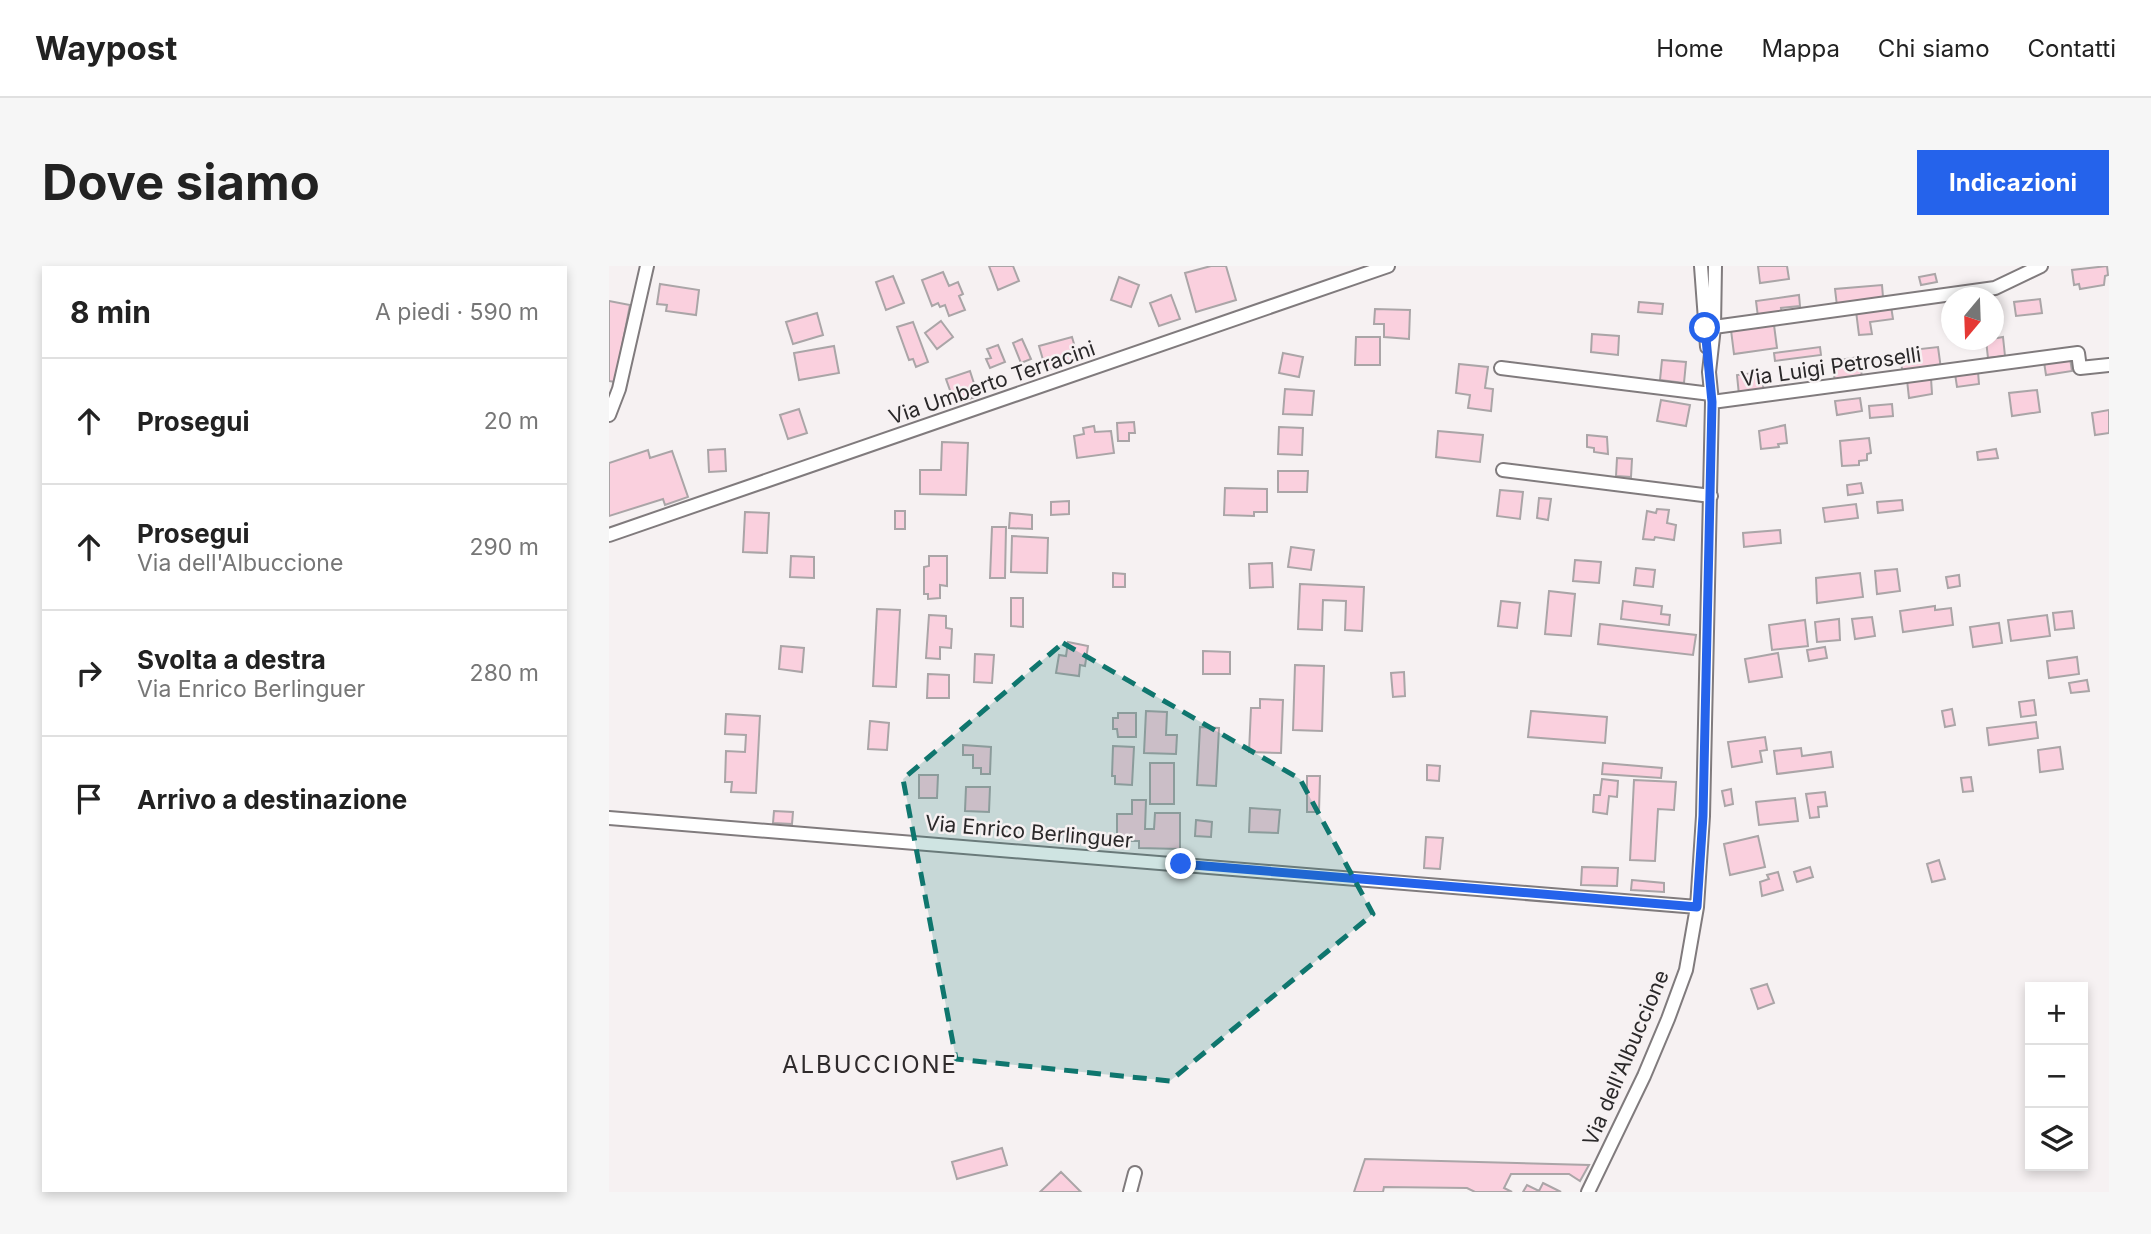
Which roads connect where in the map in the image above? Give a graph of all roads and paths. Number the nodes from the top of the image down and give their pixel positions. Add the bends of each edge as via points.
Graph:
1 (647, 266) edge
2 (1388, 266) edge
3 (1702, 266) edge
4 (1715, 266) edge
5 (2041, 266) edge
6 (1714, 327) junction
7 (2109, 365) edge
8 (1501, 368) dead end
9 (1709, 372) junction
10 (1712, 398) junction
11 (609, 415) edge
12 (1503, 470) dead end
13 (1710, 496) junction
14 (609, 535) edge
15 (609, 818) edge
16 (1697, 907) junction
17 (1135, 1173) dead end
18 (1130, 1192) edge
19 (1588, 1192) edge

1 - 11 street
2 - 14 street, Via Umberto Terracini
3 - 9 street
4 - 6 street, Via dell'Albuccione
5 - 6 street via 1996,288
6 - 9 street, Via dell'Albuccione
7 - 10 street, Via Luigi Petroselli via 2080,368 2078,353
8 - 10 street
9 - 10 street, Via dell'Albuccione
10 - 13 street, Via dell'Albuccione
12 - 13 street
13 - 16 street, Via dell'Albuccione
15 - 16 street, Via Enrico Berlinguer
16 - 19 street, Via dell'Albuccione via 1686,970 1668,1019
17 - 18 street

